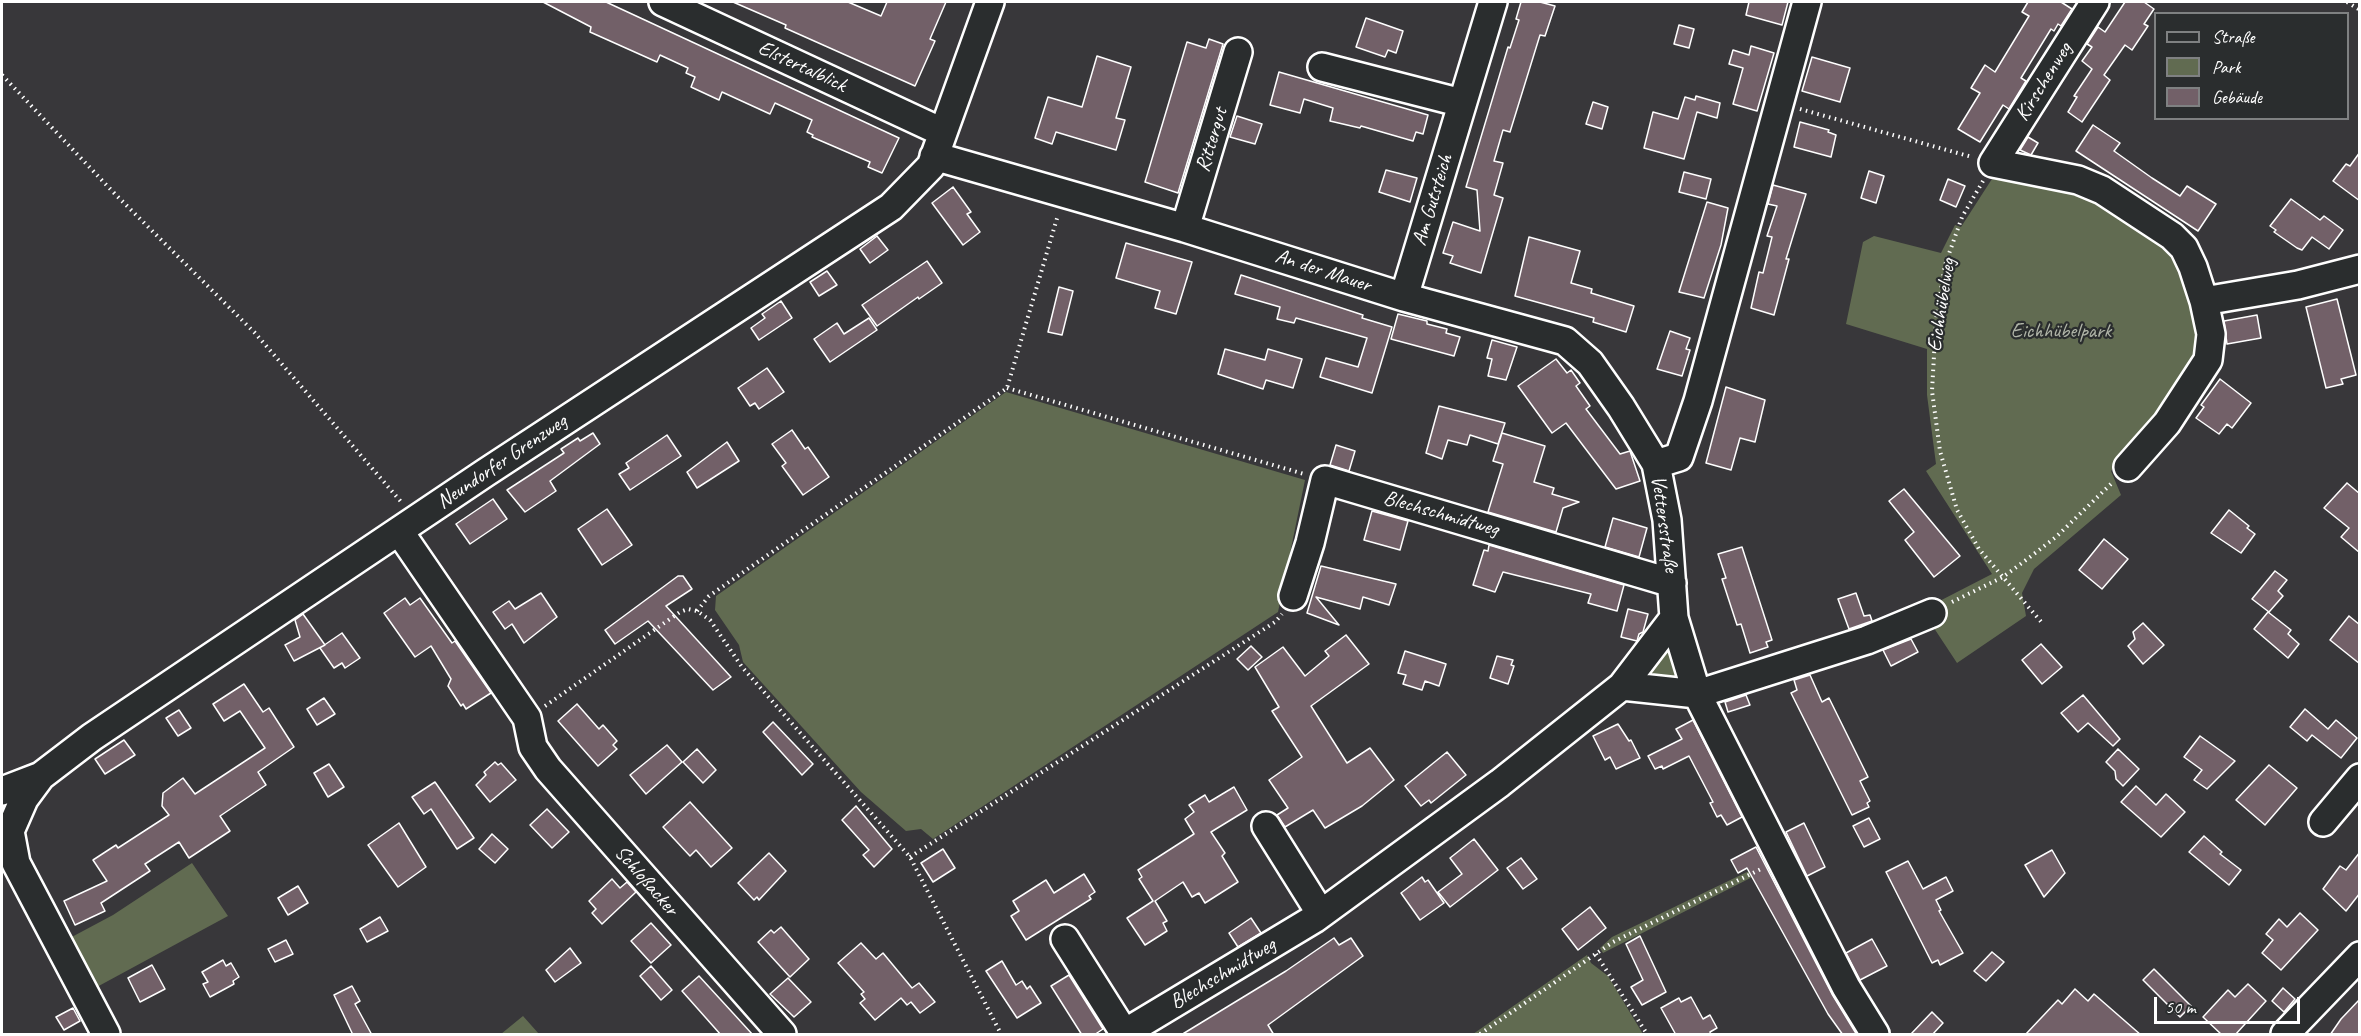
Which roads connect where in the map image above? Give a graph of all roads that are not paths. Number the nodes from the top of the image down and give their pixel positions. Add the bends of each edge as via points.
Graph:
1 (663, 2) edge
2 (990, 2) edge
3 (1492, 2) edge
4 (1807, 2) edge
5 (2095, 2) edge
6 (1238, 52) dead end
7 (1322, 67) dead end
8 (1462, 104) junction
9 (938, 144) junction
10 (1185, 228) junction
11 (2360, 269) edge
12 (1404, 297) junction
13 (2204, 301) junction
14 (1656, 464) junction
15 (2128, 467) road end
16 (407, 525) junction
17 (1672, 583) junction
18 (1293, 596) road end
19 (1932, 612) road end
20 (1674, 618) junction
21 (1622, 686) junction
22 (1697, 694) junction
23 (40, 776) junction
24 (2360, 778) edge
25 (2, 791) edge
26 (2323, 822) dead end
27 (1266, 826) dead end
28 (6, 827) edge
29 (1321, 914) junction
30 (1065, 939) dead end
31 (2360, 956) edge
32 (1124, 1034) edge
33 (106, 1035) edge
34 (782, 1035) edge
35 (1875, 1035) edge
36 (2285, 1035) edge

1 - 9 street, Elstertalblick
2 - 9 street
3 - 8 street, Am Gutsteich
4 - 14 street, Vettersstraße via 1698,400 1679,457
5 - 13 street, Kirschenweg via 1993,163 2078,180 2143,216 2184,248
6 - 10 street, Rittergut
7 - 8 street
8 - 12 street, Am Gutsteich
9 - 10 street, An der Mauer via 1064,194
9 - 16 street, Neundorfer Grenzweg via 931,166 891,207
10 - 12 street, An der Mauer
11 - 13 street via 2298,285
12 - 14 street, An der Mauer via 1565,341 1590,363
13 - 15 street via 2211,333 2208,360 2167,423
14 - 17 street, Vettersstraße via 1667,520
16 - 23 street, Neundorfer Grenzweg
16 - 34 street, Schloßacker via 527,718 533,747 548,769
17 - 18 street, Blechschmidtweg via 1325,480
17 - 20 street, Vettersstraße
19 - 22 street via 1867,640
20 - 21 street, Blechschmidtweg
20 - 22 street, Vettersstraße
21 - 22 street
21 - 29 street, Blechschmidtweg via 1500,783
22 - 35 street, Vettersstraße via 1846,987
23 - 25 street
23 - 28 street
24 - 26 street
27 - 29 street
28 - 33 street via 16,863
29 - 32 street, Blechschmidtweg
30 - 32 street, Blechschmidtweg
31 - 36 street

